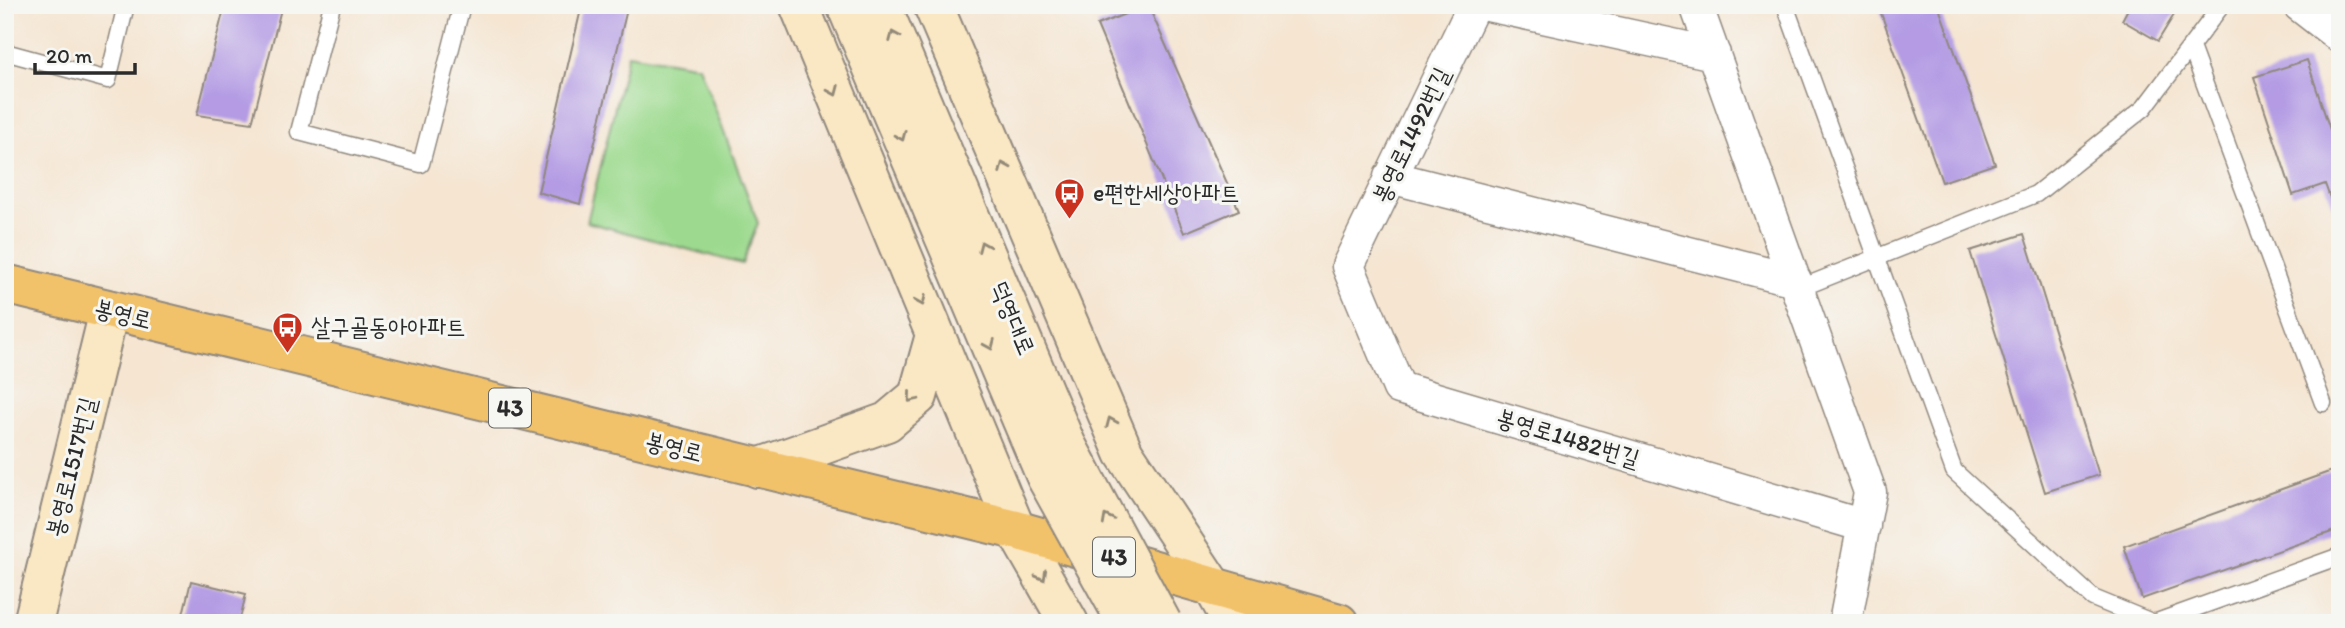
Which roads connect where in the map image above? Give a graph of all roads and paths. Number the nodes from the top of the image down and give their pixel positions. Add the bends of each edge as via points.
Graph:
1 (126, 5) edge
2 (332, 5) edge
3 (462, 5) edge
4 (799, 5) edge
5 (846, 5) edge
6 (881, 5) edge
7 (933, 5) edge
8 (1474, 5) edge
9 (1488, 5) edge
10 (1696, 5) edge
11 (1785, 5) edge
12 (2222, 5) edge
13 (2299, 5) edge
14 (2340, 37) edge
15 (2190, 47) junction
16 (5, 52) edge
17 (1714, 54) junction
18 (1390, 177) junction
19 (1877, 258) junction
20 (1348, 266) joint
21 (5, 284) edge
22 (1797, 285) junction
23 (108, 311) junction
24 (936, 335) junction
25 (2323, 403) dead end
26 (758, 468) junction
27 (1864, 526) junction
28 (1016, 530) junction
29 (2340, 556) edge
30 (1211, 584) junction
31 (33, 623) edge
32 (1069, 623) edge
33 (1127, 623) edge
34 (1162, 623) edge
35 (1233, 623) edge
36 (1339, 623) edge
37 (1845, 623) edge
38 (2154, 623) edge

1 - 16 lane via 108,80
2 - 3 lane via 299,132 421,164
4 -> 24 main road
5 -> 33 main road, 덕영대로, bridge via 1046,477
34 -> 6 main road, 덕영대로, bridge via 1066,443
30 -> 7 main road via 1124,453
8 - 18 street, 봉영로1492번길
9 - 17 street
10 - 17 street
11 - 19 lane
12 - 15 lane
13 - 14 street
15 - 19 lane via 2144,108 2036,194
15 - 25 lane
17 - 22 street
18 - 20 street, 봉영로1492번길
18 - 22 street
19 - 22 lane
19 - 38 lane via 1954,471 2093,598
20 - 27 street, 봉영로1482번길 via 1399,388
21 - 23 main road, 봉영로 / 43
22 - 27 street via 1870,492
23 - 26 main road, 봉영로 / 43
23 - 31 main road, 봉영로1517번길
24 -> 26 main road via 918,396 887,422
24 - 28 main road
26 - 28 main road, 봉영로 / 43
27 - 37 street
28 - 30 main road, 봉영로 / 43
28 -> 32 main road
29 - 38 lane
30 - 35 main road
30 - 36 main road, 봉영로 / 43

